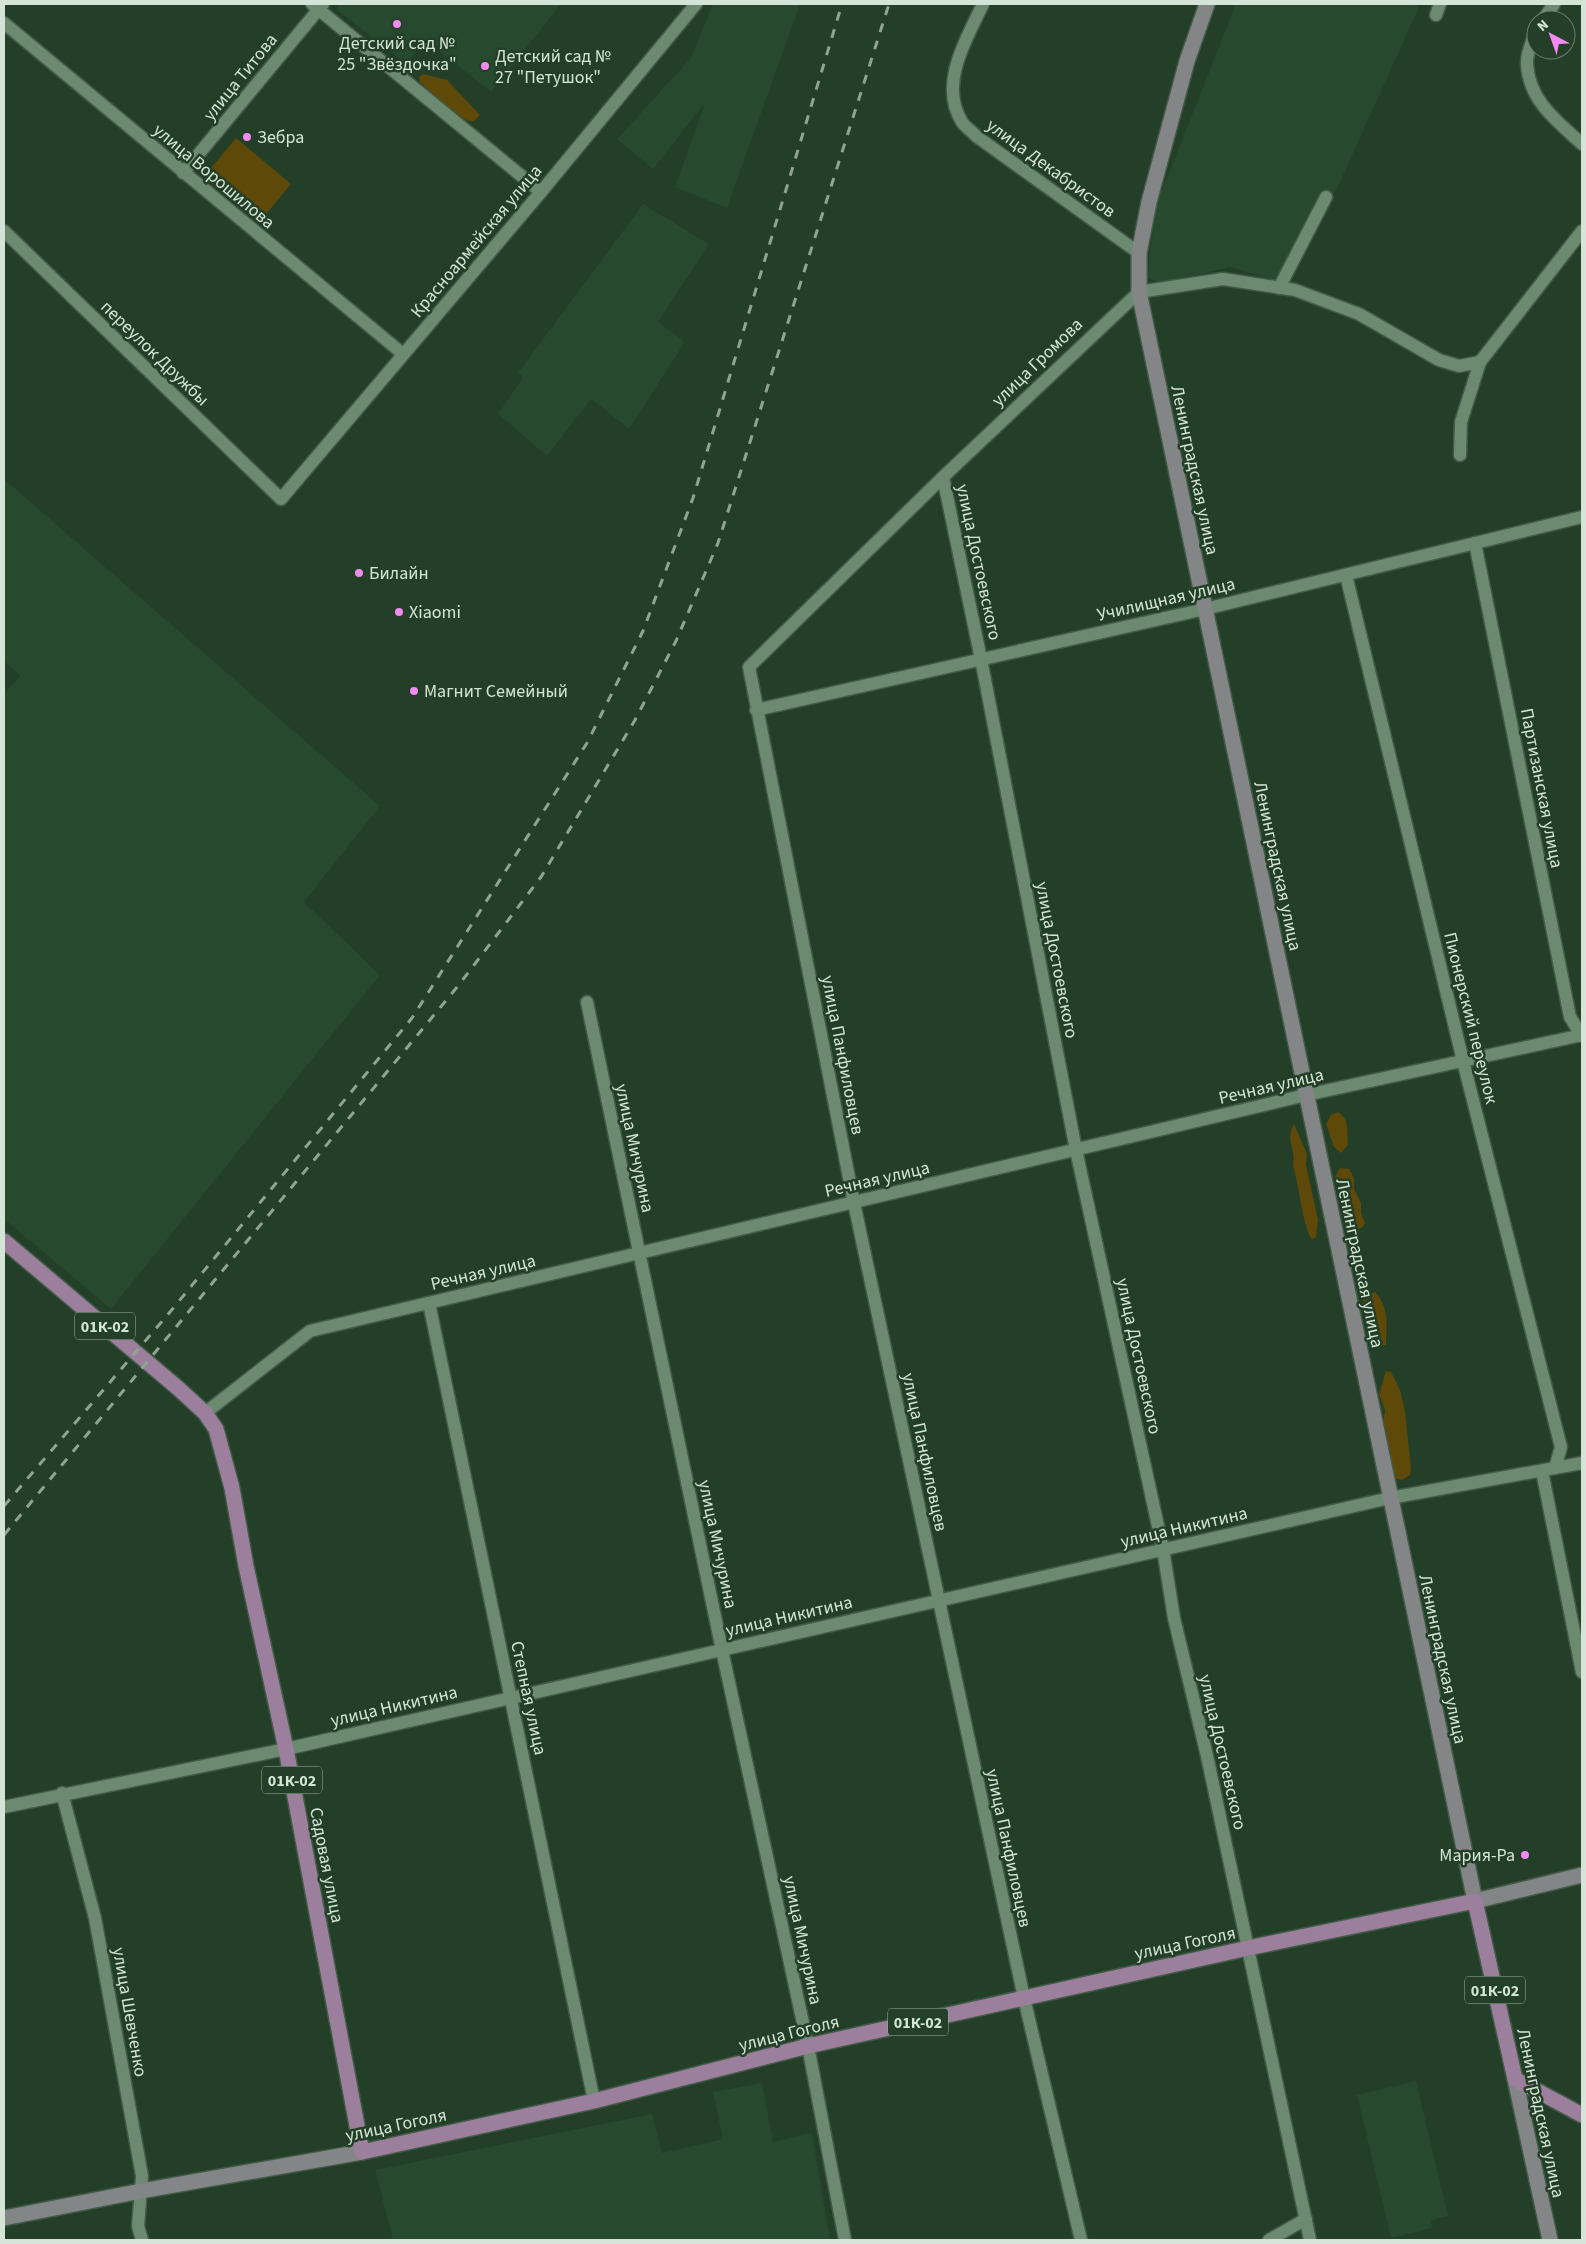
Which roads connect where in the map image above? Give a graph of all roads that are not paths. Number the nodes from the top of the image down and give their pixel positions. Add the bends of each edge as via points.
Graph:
1 (696, 4) edge
2 (983, 4) edge
3 (1207, 4) edge
4 (318, 6) edge
5 (4, 22) edge
6 (1527, 60) edge
7 (1582, 144) edge
8 (183, 173) junction
9 (541, 192) junction
10 (1326, 197) dead end
11 (4, 232) edge
12 (1582, 232) edge
13 (1139, 253) junction
14 (1279, 288) junction
15 (1139, 292) junction
16 (403, 354) junction
17 (1480, 362) junction
18 (1460, 456) dead end
19 (943, 477) junction
20 (281, 499) joint
21 (1582, 517) edge
22 (1475, 543) junction
23 (1346, 574) junction
24 (1206, 609) junction
25 (981, 659) junction
26 (749, 668) joint
27 (756, 710) junction
28 (587, 1002) dead end
29 (1582, 1035) edge
30 (1463, 1061) junction
31 (1306, 1095) junction
32 (1076, 1150) junction
33 (854, 1203) junction
34 (4, 1241) edge
35 (639, 1254) junction
36 (429, 1302) junction
37 (205, 1413) junction
38 (1582, 1463) edge
39 (1548, 1469) junction
40 (1390, 1498) junction
41 (1163, 1550) junction
42 (939, 1600) junction
43 (722, 1650) junction
44 (1582, 1672) edge
45 (511, 1698) junction
46 (286, 1749) junction
47 (62, 1793) junction
48 (4, 1807) edge
49 (1582, 1875) edge
50 (1475, 1902) junction
51 (1248, 1948) junction
52 (1024, 1998) junction
53 (808, 2046) junction
54 (1515, 2079) junction
55 (594, 2101) junction
56 (1582, 2115) edge
57 (362, 2152) junction
58 (141, 2190) junction
59 (4, 2218) edge
60 (1306, 2219) junction
61 (142, 2240) edge
62 (845, 2240) edge
63 (1081, 2240) edge
64 (1269, 2240) edge
65 (1310, 2240) edge
66 (1550, 2240) edge

1 - 9 street, Красноармейская улица
2 - 13 street, улица Декабристов via 958,56 954,76 954,102 962,122 976,136
3 - 13 street via 1184,70
4 - 8 street, улица Титова
4 - 9 street
5 - 8 street, улица Ворошилова
6 - 7 street via 1531,85 1541,106
8 - 16 street, улица Ворошилова
9 - 16 street, Красноармейская улица
10 - 14 street
11 - 20 street, переулок Дружбы
12 - 17 street
13 - 15 street
14 - 15 street via 1223,279
14 - 17 street via 1295,290 1359,314 1439,360 1459,366
15 - 19 street, улица Громова
15 - 24 street, Ленинградская улица
16 - 20 street, Красноармейская улица
17 - 18 street via 1461,422
19 - 25 street, улица Достоевского
19 - 26 street, улица Громова
21 - 22 street, Училищная улица
22 - 23 street, Училищная улица
22 - 29 street, Партизанская улица via 1570,1017
23 - 24 street, Училищная улица
23 - 30 street, Пионерский переулок
24 - 25 street, Училищная улица
24 - 31 street, Ленинградская улица
25 - 27 street, Училищная улица
25 - 32 street, улица Достоевского
26 - 27 street, улица Панфиловцев
27 - 33 street, улица Панфиловцев
28 - 35 street, улица Мичурина
29 - 30 street, Речная улица
30 - 31 street, Речная улица
30 - 39 street, Пионерский переулок via 1561,1447
31 - 32 street, Речная улица
31 - 40 street, Ленинградская улица
32 - 33 street, Речная улица
32 - 41 street, улица Достоевского
33 - 35 street, Речная улица
33 - 42 street, улица Панфиловцев
34 - 37 main road, 01К-02
35 - 36 street, Речная улица
35 - 43 street, улица Мичурина
36 - 37 street, Речная улица via 310,1330
36 - 45 street, Степная улица
37 - 46 main road, Садовая улица / 01К-02 via 216,1429 232,1488
38 - 39 street, улица Никитина
39 - 40 street, улица Никитина
39 - 44 street, Пионерский переулок
40 - 41 street, улица Никитина
40 - 50 street, Ленинградская улица
41 - 42 street, улица Никитина
41 - 51 street, улица Достоевского via 1174,1618
42 - 43 street, улица Никитина
42 - 52 street, улица Панфиловцев
43 - 45 street, улица Никитина
43 - 53 street, улица Мичурина
45 - 46 street, улица Никитина
45 - 55 street, Степная улица
46 - 47 street, улица Никитина
46 - 57 main road, Садовая улица / 01К-02
47 - 48 street, улица Никитина
47 - 58 street, улица Шевченко via 95,1918 142,2176
49 - 50 street, улица Гоголя
50 - 51 main road, улица Гоголя / 01К-02
50 - 54 main road, Ленинградская улица / 01К-02
51 - 52 main road, улица Гоголя / 01К-02
51 - 60 street, улица Достоевского
52 - 53 main road, улица Гоголя / 01К-02
52 - 63 street, улица Панфиловцев
53 - 55 main road, улица Гоголя / 01К-02
53 - 62 street, улица Мичурина
54 - 56 main road
54 - 66 street, Ленинградская улица
55 - 57 main road, улица Гоголя / 01К-02
57 - 58 street, улица Гоголя
58 - 59 street, улица Гоголя
58 - 61 street, улица Шевченко via 138,2226
60 - 64 street
60 - 65 street, улица Достоевского

